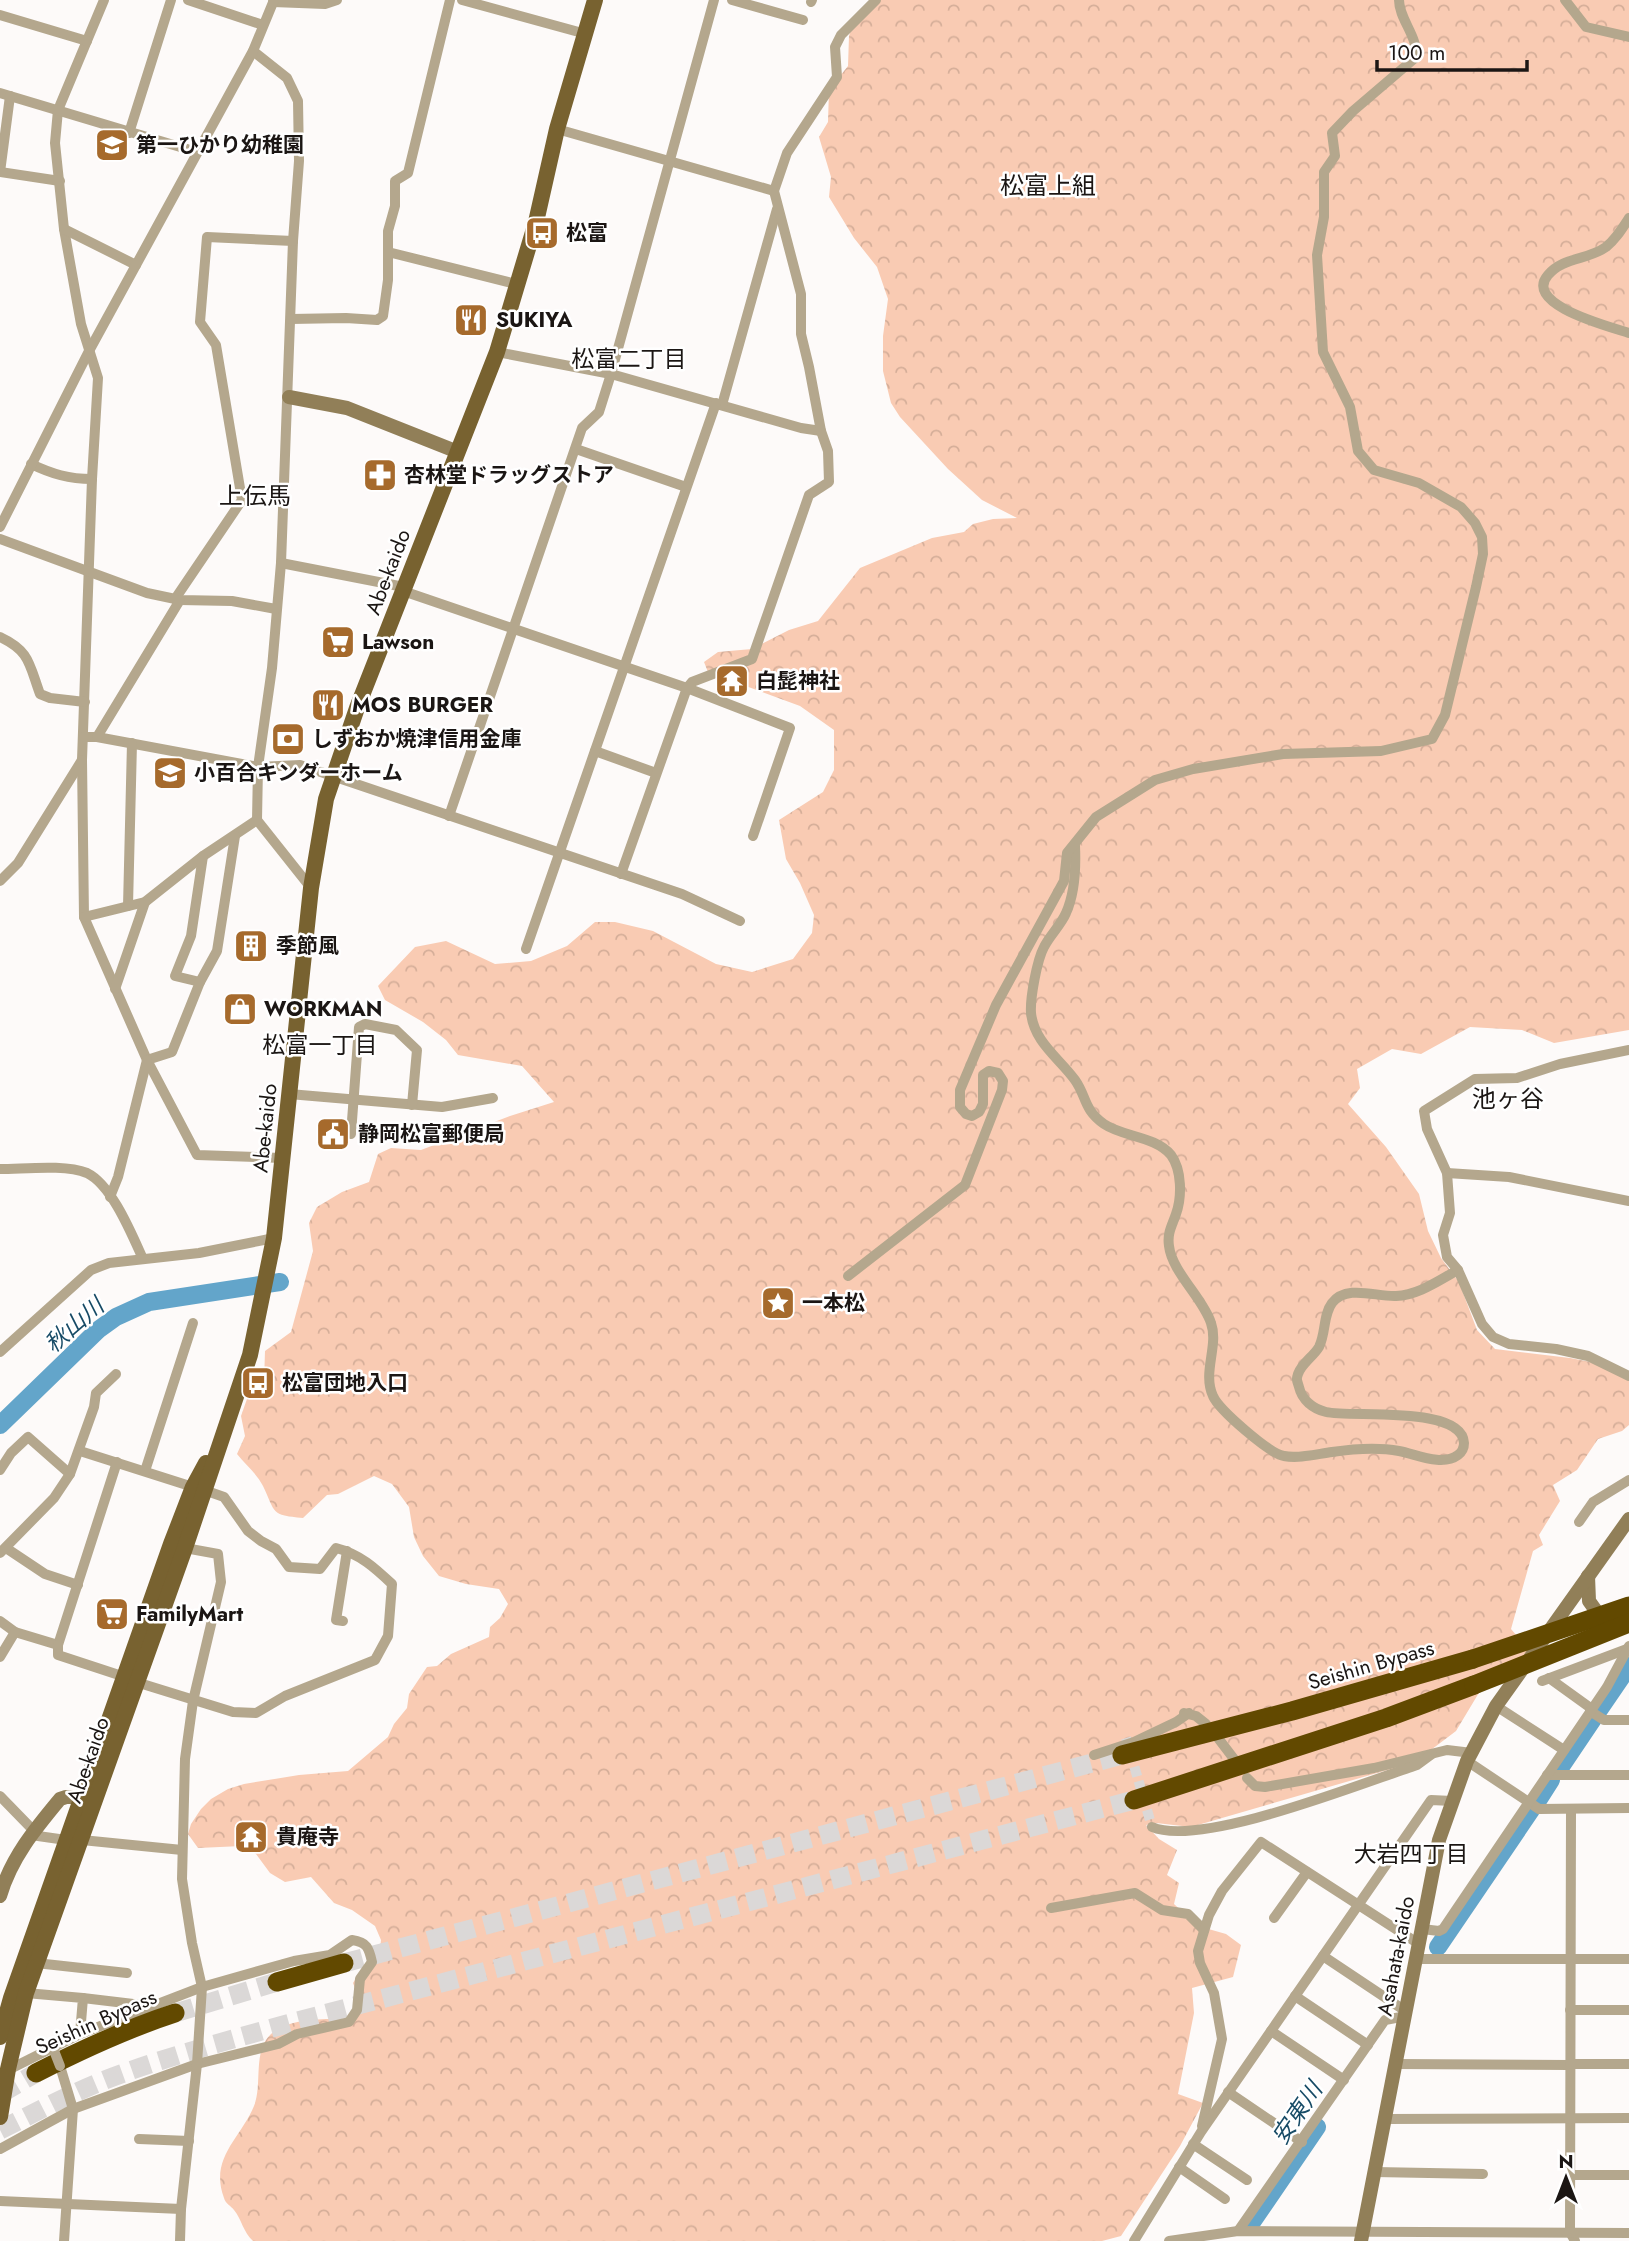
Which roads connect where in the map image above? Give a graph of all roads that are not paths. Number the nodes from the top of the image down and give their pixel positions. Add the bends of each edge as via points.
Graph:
1 (104, 0) edge
2 (171, 0) edge
3 (187, 0) edge
4 (337, 0) edge
5 (450, 0) edge
6 (463, 0) edge
7 (595, 0) edge
8 (713, 0) edge
9 (732, 0) edge
10 (876, 0) edge
11 (1399, 0) edge
12 (1565, 0) edge
13 (274, 1) edge
14 (0, 15) edge
15 (803, 20) dead end
16 (263, 25) junction
17 (586, 34) junction
18 (1629, 37) edge
19 (87, 41) junction
20 (253, 51) junction
21 (5, 94) edge
22 (58, 110) junction
23 (557, 129) junction
24 (129, 133) junction
25 (197, 152) junction
26 (668, 162) junction
27 (0, 172) edge
28 (60, 181) junction
29 (774, 191) junction
30 (778, 206) junction
31 (1629, 218) edge
32 (64, 229) junction
33 (293, 241) junction
34 (388, 252) junction
35 (136, 265) junction
36 (516, 284) junction
37 (291, 319) junction
38 (1629, 333) edge
39 (89, 351) junction
40 (497, 352) junction
41 (611, 374) junction
42 (289, 397) junction
43 (719, 404) junction
44 (821, 431) junction
45 (576, 449) junction
46 (458, 452) junction
47 (31, 464) junction
48 (92, 479) junction
49 (687, 487) junction
50 (4, 507) edge
51 (0, 527) edge
52 (0, 539) edge
53 (281, 563) junction
54 (90, 572) junction
55 (404, 589) junction
56 (178, 600) junction
57 (276, 609) junction
58 (514, 629) junction
59 (0, 637) edge
60 (624, 666) junction
61 (687, 688) junction
62 (85, 702) junction
63 (84, 737) junction
64 (97, 737) junction
65 (132, 743) junction
66 (595, 751) junction
67 (82, 760) junction
68 (258, 767) junction
69 (656, 773) junction
70 (332, 776) junction
71 (449, 816) junction
72 (257, 820) junction
73 (235, 836) junction
74 (753, 836) dead end
75 (1075, 846) junction
76 (559, 853) junction
77 (203, 856) junction
78 (621, 874) junction
79 (0, 881) edge
80 (311, 888) junction
81 (145, 902) junction
82 (128, 906) junction
83 (84, 917) junction
84 (740, 921) dead end
85 (526, 949) dead end
86 (200, 982) junction
87 (115, 989) junction
88 (1629, 1050) edge
89 (147, 1060) junction
90 (289, 1094) junction
91 (493, 1098) dead end
92 (354, 1100) junction
93 (412, 1105) junction
94 (351, 1134) dead end
95 (282, 1158) junction
96 (0, 1169) edge
97 (1447, 1173) junction
98 (110, 1197) junction
99 (1629, 1201) edge
100 (274, 1238) junction
101 (143, 1259) junction
102 (1458, 1270) junction
103 (848, 1276) dead end
104 (193, 1323) dead end
105 (0, 1352) edge
106 (116, 1374) dead end
107 (1629, 1376) edge
108 (80, 1451) junction
109 (117, 1462) junction
110 (0, 1470) edge
111 (145, 1471) junction
112 (70, 1474) junction
113 (1629, 1480) edge
114 (199, 1488) junction
115 (1629, 1519) edge
116 (1579, 1522) dead end
117 (185, 1548) junction
118 (3, 1550) edge
119 (347, 1551) junction
120 (1588, 1576) junction
121 (78, 1585) junction
122 (1629, 1606) edge
123 (1629, 1614) edge
124 (0, 1621) edge
125 (343, 1621) dead end
126 (1619, 1626) edge
127 (15, 1632) junction
128 (1548, 1633) junction
129 (58, 1645) junction
130 (1628, 1647) edge
131 (0, 1657) edge
132 (131, 1680) junction
133 (193, 1701) junction
134 (1496, 1706) junction
135 (1591, 1710) junction
136 (1189, 1713) junction
137 (1629, 1720) edge
138 (1206, 1724) dead end
139 (1218, 1738) dead end
140 (1124, 1746) joint
141 (1564, 1750) junction
142 (1432, 1754) junction
143 (1094, 1755) dead end
144 (1470, 1757) junction
145 (1234, 1759) dead end
146 (1547, 1775) junction
147 (1629, 1775) edge
148 (1247, 1778) dead end
149 (0, 1796) edge
150 (82, 1797) junction
151 (1134, 1800) tunnel mouth
152 (1452, 1801) junction
153 (1529, 1802) junction
154 (1629, 1808) edge
155 (1571, 1809) junction
156 (1152, 1827) dead end
157 (32, 1833) junction
158 (74, 1840) junction
159 (182, 1850) junction
160 (1307, 1872) junction
161 (0, 1896) edge
162 (1358, 1905) junction
163 (1051, 1908) dead end
164 (1274, 1918) dead end
165 (1422, 1929) junction
166 (1204, 1930) junction
167 (1417, 1952) junction
168 (1323, 1956) junction
169 (1571, 1958) junction
170 (1629, 1959) edge
171 (36, 1963) junction
172 (344, 1963) tunnel mouth
173 (127, 1973) dead end
174 (277, 1982) tunnel mouth
175 (202, 1987) junction
176 (12, 1994) edge
177 (1295, 1996) junction
178 (83, 1998) junction
179 (153, 2006) junction
180 (1570, 2010) junction
181 (1629, 2010) edge
182 (174, 2012) tunnel mouth
183 (1406, 2014) junction
184 (1271, 2031) junction
185 (80, 2034) junction
186 (0, 2037) edge
187 (1368, 2045) junction
188 (53, 2048) junction
189 (197, 2064) junction
190 (1397, 2064) junction
191 (1570, 2064) junction
192 (1629, 2064) edge
193 (4, 2072) edge
194 (36, 2073) tunnel mouth
195 (1344, 2080) junction
196 (1228, 2092) junction
197 (73, 2109) junction
198 (0, 2117) edge
199 (1570, 2118) junction
200 (1629, 2118) edge
201 (1386, 2119) junction
202 (1201, 2132) junction
203 (139, 2139) dead end
204 (189, 2141) junction
205 (1302, 2141) junction
206 (1193, 2144) junction
207 (0, 2149) edge
208 (1179, 2168) junction
209 (1375, 2172) junction
210 (1483, 2174) dead end
211 (1570, 2175) junction
212 (1629, 2175) edge
213 (1247, 2180) dead end
214 (1225, 2199) dead end
215 (0, 2202) edge
216 (65, 2204) junction
217 (181, 2209) junction
218 (1238, 2231) junction
219 (1629, 2233) edge
220 (1362, 2237) edge
221 (1573, 2237) edge
222 (64, 2241) edge
223 (180, 2241) edge
224 (1135, 2241) edge
225 (1169, 2241) edge

1 - 19 street
2 - 24 street
3 - 16 street
4 - 13 street via 325,4
5 - 34 street via 408,173 395,181
6 - 17 street
7 - 17 main road, Abe-kaido
8 - 26 street
9 - 15 street
10 - 29 street via 841,35 835,47 836,77 787,153
11 - 75 street via 1417,50 1415,58 1332,133 1335,156 1324,172 1324,217 1317,255 1323,352 1350,407 1358,451 1374,470 1419,483 1461,508 1482,537 1483,554 1445,715 1432,739 1381,751 1283,754 1155,780 1096,817
12 - 18 street via 1586,27
13 - 16 street
14 - 19 street
16 - 20 street
17 - 23 main road, Abe-kaido
19 - 22 street
20 - 25 street
20 - 33 street via 287,78 298,101
21 - 22 street
21 - 27 street
22 - 24 street
22 - 28 street via 55,143
23 - 26 street
23 - 36 main road, Abe-kaido
24 - 25 street
25 - 35 street
26 - 29 street
26 - 41 street
27 - 28 street
28 - 32 street
29 - 30 street
30 - 43 street
30 - 44 street via 801,294 801,334
31 - 38 street via 1604,249 1563,263 1545,281 1550,299 1560,309
32 - 35 street
32 - 39 street
33 - 37 street
33 - 56 street via 207,237 200,322 216,345 242,500
34 - 36 street
34 - 37 street via 383,316 377,320
35 - 39 street
36 - 40 main road, Abe-kaido
37 - 42 street
39 - 47 street
39 - 48 street via 98,378
40 - 41 street
40 - 46 main road, Abe-kaido
41 - 43 street
41 - 45 street via 599,412 582,428
42 - 46 street via 347,408
42 - 53 street
43 - 44 street
43 - 49 street
44 - 61 street via 828,451 829,482 809,495 752,659 703,677
45 - 49 street
45 - 58 street
46 - 55 main road, Abe-kaido
47 - 48 street via 71,479
47 - 50 street
48 - 54 street
49 - 60 street
50 - 51 street
52 - 54 street
53 - 55 street
53 - 57 street
54 - 56 street
54 - 62 street
55 - 58 street
55 - 70 main road, Abe-kaido
56 - 57 street via 232,601
56 - 64 street
57 - 68 street
58 - 60 street
58 - 71 street
59 - 62 street via 28,656 40,694
60 - 61 street
60 - 66 street
61 - 69 street
61 - 74 street via 790,728
62 - 63 street
63 - 64 street
63 - 67 street
64 - 65 street
65 - 68 street
65 - 82 street
66 - 69 street
66 - 76 street
67 - 79 street via 18,863
67 - 83 street
68 - 70 street via 300,765
68 - 72 street
69 - 78 street
70 - 71 street
70 - 80 main road, Abe-kaido
71 - 76 street
72 - 73 street
72 - 80 street
73 - 77 street
73 - 86 street via 217,951
75 - 102 street via 1073,891 1066,914 1042,949 1031,1015 1045,1047 1076,1081 1089,1112 1107,1126 1158,1145 1176,1166 1180,1190 1169,1230 1169,1250 1213,1325 1209,1374 1214,1400 1221,1408 1267,1449 1285,1456 1374,1450 1422,1458 1458,1455 1464,1441 1458,1430 1446,1424 1406,1415 1325,1412 1301,1396 1297,1377 1320,1345 1329,1307 1337,1297 1349,1292 1399,1296 1420,1291
75 - 103 street via 1068,853 1064,881 996,1005 960,1090 960,1107 972,1116 983,1104 983,1075 998,1073 1003,1081 965,1185
76 - 78 street
76 - 85 street
77 - 81 street
77 - 86 street via 191,936 175,976
78 - 84 street via 682,894
80 - 90 main road, Abe-kaido
81 - 82 street
81 - 87 street
82 - 83 street
83 - 87 street
86 - 89 street via 172,1052
87 - 89 street
88 - 97 street via 1517,1078 1475,1079 1434,1103 1424,1111 1425,1120
89 - 95 street via 197,1155
89 - 98 street
90 - 92 street
90 - 95 main road, Abe-kaido
91 - 93 street via 442,1107
92 - 93 street
92 - 93 street via 359,1027 365,1024 396,1030 417,1050
92 - 94 street
95 - 100 main road, Abe-kaido
96 - 98 street via 73,1169 97,1180
97 - 99 street via 1508,1177
97 - 102 street via 1450,1213 1443,1235 1447,1257
98 - 101 street
100 - 101 street
100 - 114 main road, Abe-kaido via 250,1355 230,1419
101 - 105 street via 91,1270
102 - 107 street via 1482,1324 1493,1337 1509,1344 1588,1356
104 - 111 street
106 - 108 street via 96,1393
108 - 109 street
108 - 112 street
109 - 111 street
109 - 121 street
110 - 112 street via 28,1437
111 - 114 street
112 - 118 street via 54,1498
113 - 116 street via 1593,1502
114 - 117 main road, Abe-kaido
114 - 119 street via 224,1497 248,1531 276,1549 289,1567 320,1569 336,1548
114 - 132 main road, Abe-kaido
115 - 120 street, Asahata-kaido
117 - 132 main road, Abe-kaido
117 - 133 street via 218,1554 221,1582
118 - 121 street via 45,1574
119 - 125 street via 336,1620
119 - 133 street via 371,1564 392,1584 388,1636 375,1660 285,1696 256,1713
120 - 126 street via 1589,1601 1596,1614
120 - 128 street, Asahata-kaido
121 - 129 street
122 - 140 highway, Seishin Bypass, bridge via 1473,1659 1292,1711
123 - 126 highway
124 - 127 street
126 - 128 highway via 1570,1636
126 - 130 street via 1618,1640
126 - 151 highway, bridge via 1386,1718
127 - 129 street
127 - 131 street
128 - 134 street, Asahata-kaido
129 - 132 street via 58,1655
130 - 135 street
130 - 135 street via 1546,1680
132 - 133 street
132 - 150 main road, Abe-kaido
132 - 158 main road, Abe-kaido
133 - 159 street via 185,1759
134 - 141 street
134 - 144 street, Asahata-kaido
135 - 137 street via 1604,1720
135 - 141 street
136 - 138 street
136 - 140 street via 1181,1713
136 - 143 street via 1134,1742
139 - 145 street
141 - 146 street
142 - 144 street via 1447,1751
142 - 148 street via 1265,1787 1255,1786
142 - 156 street via 1417,1765 1255,1819 1189,1832
144 - 152 street, Asahata-kaido
144 - 153 street
146 - 147 street
146 - 153 street
149 - 157 street
150 - 157 street, Abe-kaido via 60,1799
150 - 158 main road, Abe-kaido
152 - 162 street via 1431,1800
152 - 165 street, Asahata-kaido via 1439,1840
153 - 155 street via 1539,1809
153 - 165 street via 1443,1929
154 - 155 street
155 - 169 street
157 - 158 street
157 - 161 street, Abe-kaido
158 - 159 street
158 - 171 main road, Abe-kaido
158 - 176 main road, Abe-kaido
159 - 175 street via 183,1888
160 - 162 street
160 - 164 street
160 - 166 street via 1261,1842 1222,1891
162 - 167 street
162 - 168 street
163 - 166 street via 1135,1893 1162,1910 1188,1914
165 - 167 street, Asahata-kaido
166 - 202 street via 1198,1951 1214,1993 1222,2046
167 - 169 street
167 - 183 street, Asahata-kaido
168 - 177 street
168 - 183 street
169 - 170 street
169 - 180 street
171 - 173 street
171 - 176 main road, Abe-kaido
172 - 174 highway
175 - 179 street
175 - 189 street
175 - 189 street via 330,1955 352,1940 369,1948 372,1962 360,1979 357,2010 349,2022
176 - 178 street
176 - 186 main road, Abe-kaido
176 - 193 main road, Abe-kaido
177 - 184 street
177 - 187 street
178 - 179 street
178 - 185 street
179 - 185 street
180 - 181 street
180 - 191 street
182 - 194 highway, Seishin Bypass via 90,2045
183 - 187 street via 1385,2020
183 - 190 street, Asahata-kaido
184 - 195 street
184 - 196 street
185 - 188 street
187 - 195 street
188 - 193 street
188 - 197 street, bridge
189 - 197 street
189 - 204 street
190 - 191 street
190 - 201 street, Asahata-kaido
191 - 192 street
191 - 199 street
193 - 198 main road, Abe-kaido
195 - 205 street
196 - 202 street
196 - 205 street
197 - 207 street
197 - 216 street
199 - 200 street
199 - 201 street
199 - 211 street
201 - 209 street, Asahata-kaido
202 - 206 street
203 - 204 street
204 - 217 street
205 - 218 street
206 - 208 street
206 - 213 street
208 - 214 street
208 - 224 street
209 - 210 street
209 - 220 street, Asahata-kaido
211 - 212 street
211 - 221 street
215 - 216 street
216 - 217 street
216 - 222 street
217 - 223 street
218 - 220 street
218 - 225 street
219 - 221 street
220 - 221 street

